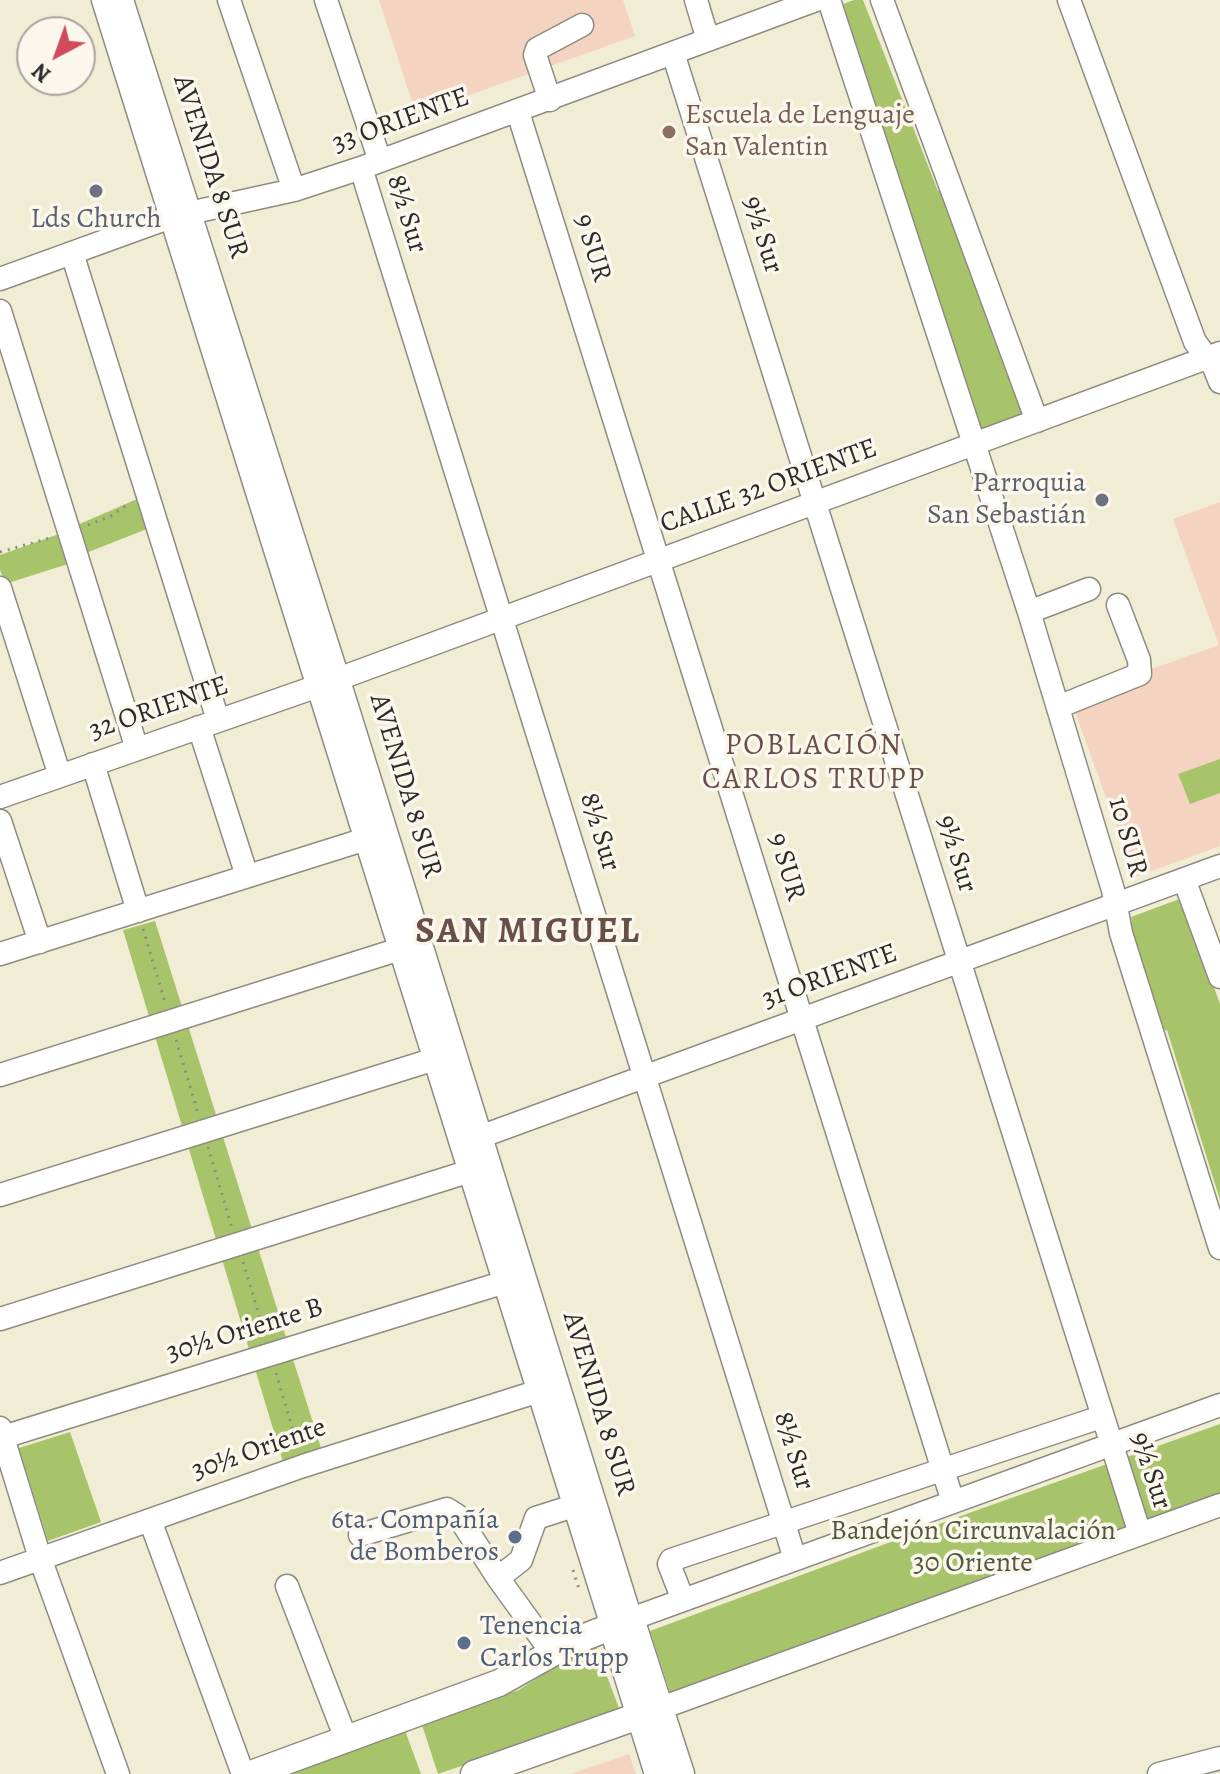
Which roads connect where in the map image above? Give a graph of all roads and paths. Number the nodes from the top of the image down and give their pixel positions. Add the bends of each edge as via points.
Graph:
1 (103, 0) edge
2 (122, 0) edge
3 (229, 0) edge
4 (326, 0) edge
5 (696, 0) edge
6 (829, 0) edge
7 (882, 0) edge
8 (1069, 0) edge
9 (807, 1) edge
10 (582, 25) dead end
11 (708, 40) junction
12 (673, 53) junction
13 (550, 100) junction
14 (518, 112) junction
15 (371, 165) junction
16 (294, 190) junction
17 (181, 214) junction
18 (72, 253) junction
19 (2, 274) edge
20 (0, 311) edge
21 (1213, 356) edge
22 (1220, 382) edge
23 (1037, 421) junction
24 (972, 444) junction
25 (814, 503) junction
26 (658, 560) junction
27 (0, 588) edge
28 (1089, 589) dead end
29 (1118, 605) dead end
30 (1029, 612) junction
31 (501, 618) junction
32 (328, 682) junction
33 (1058, 707) junction
34 (209, 724) junction
35 (137, 749) junction
36 (93, 764) junction
37 (60, 776) junction
38 (0, 797) edge
39 (0, 821) edge
40 (366, 839) junction
41 (1220, 866) edge
42 (247, 876) junction
43 (1184, 879) junction
44 (1115, 904) junction
45 (138, 911) junction
46 (40, 942) junction
47 (400, 949) junction
48 (0, 954) edge
49 (958, 962) junction
50 (1220, 977) edge
51 (802, 1019) junction
52 (171, 1021) junction
53 (435, 1059) junction
54 (0, 1075) edge
55 (645, 1077) junction
56 (204, 1132) junction
57 (471, 1140) junction
58 (480, 1168) junction
59 (0, 1195) edge
60 (237, 1244) junction
61 (1220, 1248) edge
62 (505, 1282) junction
63 (0, 1319) edge
64 (270, 1355) junction
65 (539, 1391) junction
66 (1220, 1405) edge
67 (1101, 1417) junction
68 (1, 1432) edge
69 (1110, 1445) junction
70 (303, 1466) junction
71 (943, 1471) junction
72 (953, 1502) junction
73 (584, 1503) junction
74 (1220, 1505) edge
75 (150, 1520) junction
76 (784, 1524) junction
77 (1140, 1534) junction
78 (360, 1535) dead end
79 (40, 1558) junction
80 (795, 1559) junction
81 (0, 1573) edge
82 (498, 1578) junction
83 (287, 1586) dead end
84 (683, 1600) junction
85 (622, 1622) junction
86 (553, 1654) junction
87 (650, 1711) junction
88 (346, 1739) junction
89 (1220, 1758) edge
90 (118, 1774) edge
91 (243, 1774) edge
92 (251, 1774) edge
93 (474, 1774) edge
94 (658, 1774) edge
95 (681, 1774) edge
96 (1159, 1774) edge

1 - 17 street, AVENIDA 8 SUR
2 - 17 street, AVENIDA 8 SUR
3 - 16 street
4 - 15 street, 8½ Sur
5 - 11 street
6 - 24 street, 10 SUR
7 - 23 street
8 - 21 street via 1195,342
9 - 11 street, 33 ORIENTE
10 - 13 street via 537,49
11 - 12 street, 33 ORIENTE
12 - 13 street, 33 ORIENTE
12 - 25 street, 9½ Sur
13 - 14 street, 33 ORIENTE
14 - 15 street, 33 ORIENTE
14 - 26 street, 9 SUR
15 - 16 street, 33 ORIENTE
15 - 31 street, 8½ Sur
16 - 17 street, 33 ORIENTE
17 - 18 street, 33 ORIENTE
17 - 32 street, AVENIDA 8 SUR
18 - 19 street, 33 ORIENTE
18 - 34 street
20 - 35 street
21 - 22 street
21 - 23 street, CALLE 32 ORIENTE
23 - 24 street, CALLE 32 ORIENTE
24 - 25 street, CALLE 32 ORIENTE
24 - 30 street, 10 SUR
25 - 26 street, CALLE 32 ORIENTE
25 - 49 street, 9½ Sur
26 - 31 street, CALLE 32 ORIENTE
26 - 51 street, 9 SUR
27 - 37 street
28 - 30 street
29 - 33 street via 1140,674
30 - 33 street, 10 SUR
31 - 32 street, CALLE 32 ORIENTE
31 - 55 street, 8½ Sur
32 - 34 street, 32 ORIENTE
32 - 40 street, AVENIDA 8 SUR
32 - 57 street, AVENIDA 8 SUR
33 - 44 street, 10 SUR
34 - 35 street, 32 ORIENTE
34 - 42 street
35 - 36 street, 32 ORIENTE
36 - 37 street, 32 ORIENTE
36 - 45 street
37 - 38 street, 32 ORIENTE
39 - 46 street
40 - 42 street
40 - 47 street, AVENIDA 8 SUR
41 - 43 street, 31 ORIENTE
42 - 45 street
43 - 44 street, 31 ORIENTE
43 - 50 street, 10 SUR
44 - 49 street, 31 ORIENTE
44 - 61 street, 10 SUR
45 - 46 street
45 - 52 path
46 - 48 street
47 - 52 street
47 - 53 street, AVENIDA 8 SUR
49 - 51 street, 31 ORIENTE
49 - 67 street, 9½ Sur
51 - 55 street, 31 ORIENTE
51 - 71 street, 9 SUR
52 - 54 street
52 - 56 path
53 - 56 street
53 - 57 street, AVENIDA 8 SUR
55 - 57 street, 31 ORIENTE
55 - 76 street, 8½ Sur
56 - 59 street
56 - 60 path
57 - 58 street, AVENIDA 8 SUR
58 - 60 street
58 - 62 street, AVENIDA 8 SUR
58 - 73 street, AVENIDA 8 SUR
60 - 63 street
60 - 64 path
62 - 64 street, 30½ Oriente B
62 - 65 street, AVENIDA 8 SUR
64 - 68 street, 30½ Oriente B
64 - 70 path
65 - 70 street, 30½ Oriente
65 - 73 street, AVENIDA 8 SUR
66 - 69 street
67 - 69 street, 9½ Sur
67 - 71 street
68 - 79 street
69 - 72 street
69 - 77 street, 9½ Sur
70 - 75 street, 30½ Oriente
71 - 72 street, 9 SUR
71 - 76 street
72 - 80 street
73 - 82 street via 534,1520 521,1560
73 - 85 street, AVENIDA 8 SUR
74 - 77 street
75 - 79 street, 30½ Oriente
75 - 91 street
76 - 80 street, 8½ Sur
76 - 84 street via 671,1560
77 - 87 street
78 - 82 street via 447,1509 458,1516
79 - 81 street, 30½ Oriente
79 - 90 street
80 - 84 street
82 - 86 street
83 - 88 street
84 - 85 street
85 - 86 main road
85 - 87 main road, AVENIDA 8 SUR
86 - 88 main road via 499,1683
87 - 93 main road
87 - 94 main road, AVENIDA 8 SUR
87 - 95 main road, AVENIDA 8 SUR
88 - 92 main road
89 - 96 street

